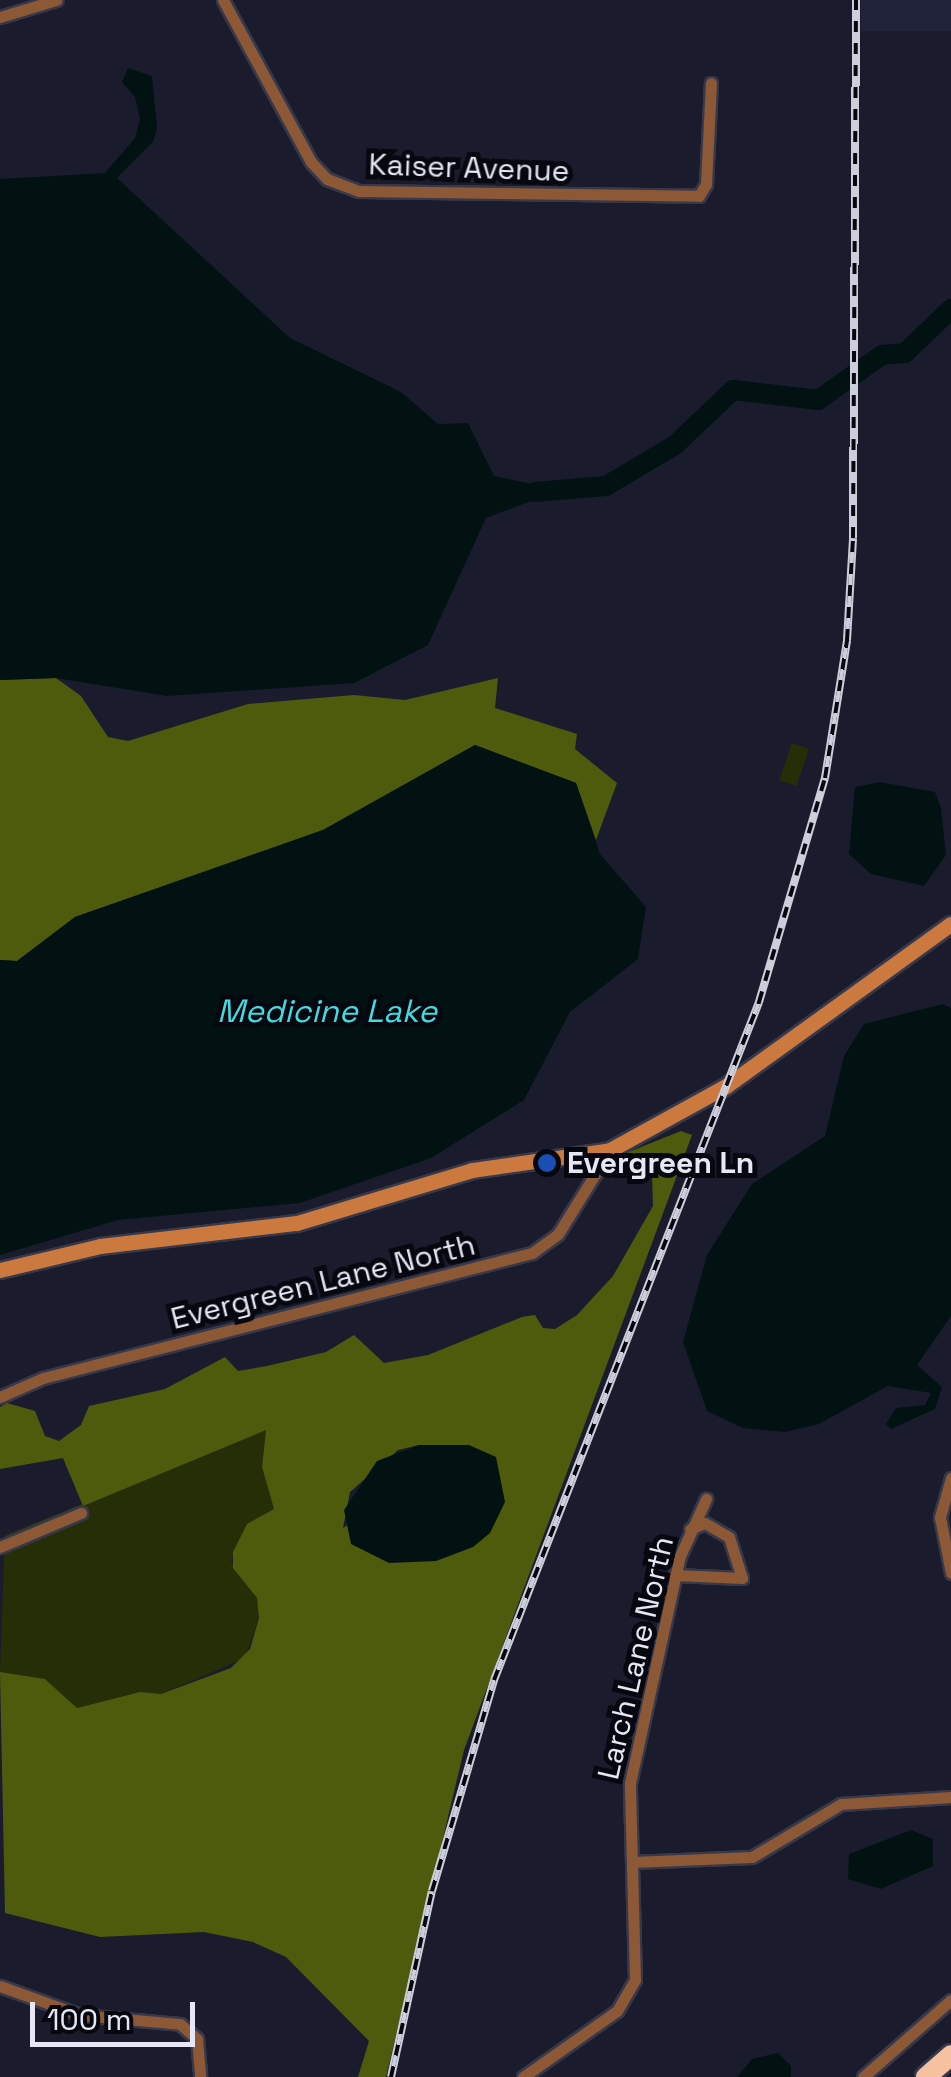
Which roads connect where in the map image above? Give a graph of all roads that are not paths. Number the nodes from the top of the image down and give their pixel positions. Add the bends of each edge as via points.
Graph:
1 (56, 0) edge
2 (224, 0) edge
3 (0, 17) edge
4 (710, 82) dead end
5 (951, 924) edge
6 (610, 1150) junction
7 (0, 1270) edge
8 (0, 1397) edge
9 (951, 1478) edge
10 (706, 1499) dead end
11 (81, 1513) dead end
12 (690, 1529) junction
13 (0, 1548) edge
14 (951, 1573) edge
15 (676, 1574) junction
16 (951, 1797) edge
17 (632, 1862) junction
18 (0, 1986) edge
19 (951, 2000) edge
20 (951, 2055) edge
21 (200, 2077) edge
22 (523, 2077) edge
23 (863, 2077) edge
24 (926, 2077) edge

1 - 3 street
2 - 4 street, Kaiser Avenue via 311,162 344,187 699,196 706,184
5 - 6 street via 672,1122
6 - 7 street via 472,1170 297,1223 100,1246
6 - 8 street, Evergreen Lane North via 558,1234 532,1253 43,1378
9 - 14 street via 940,1517
10 - 12 street, Larch Lane North
11 - 13 street
12 - 15 street, Larch Lane North
12 - 15 street via 705,1522 729,1536 742,1578
15 - 17 street, Larch Lane North via 630,1783
16 - 17 street via 841,1804 752,1857
17 - 22 street, Larch Lane North via 636,1965 627,1997 603,2023
18 - 21 street via 80,2015 165,2018 198,2039
19 - 23 street
20 - 24 highway

